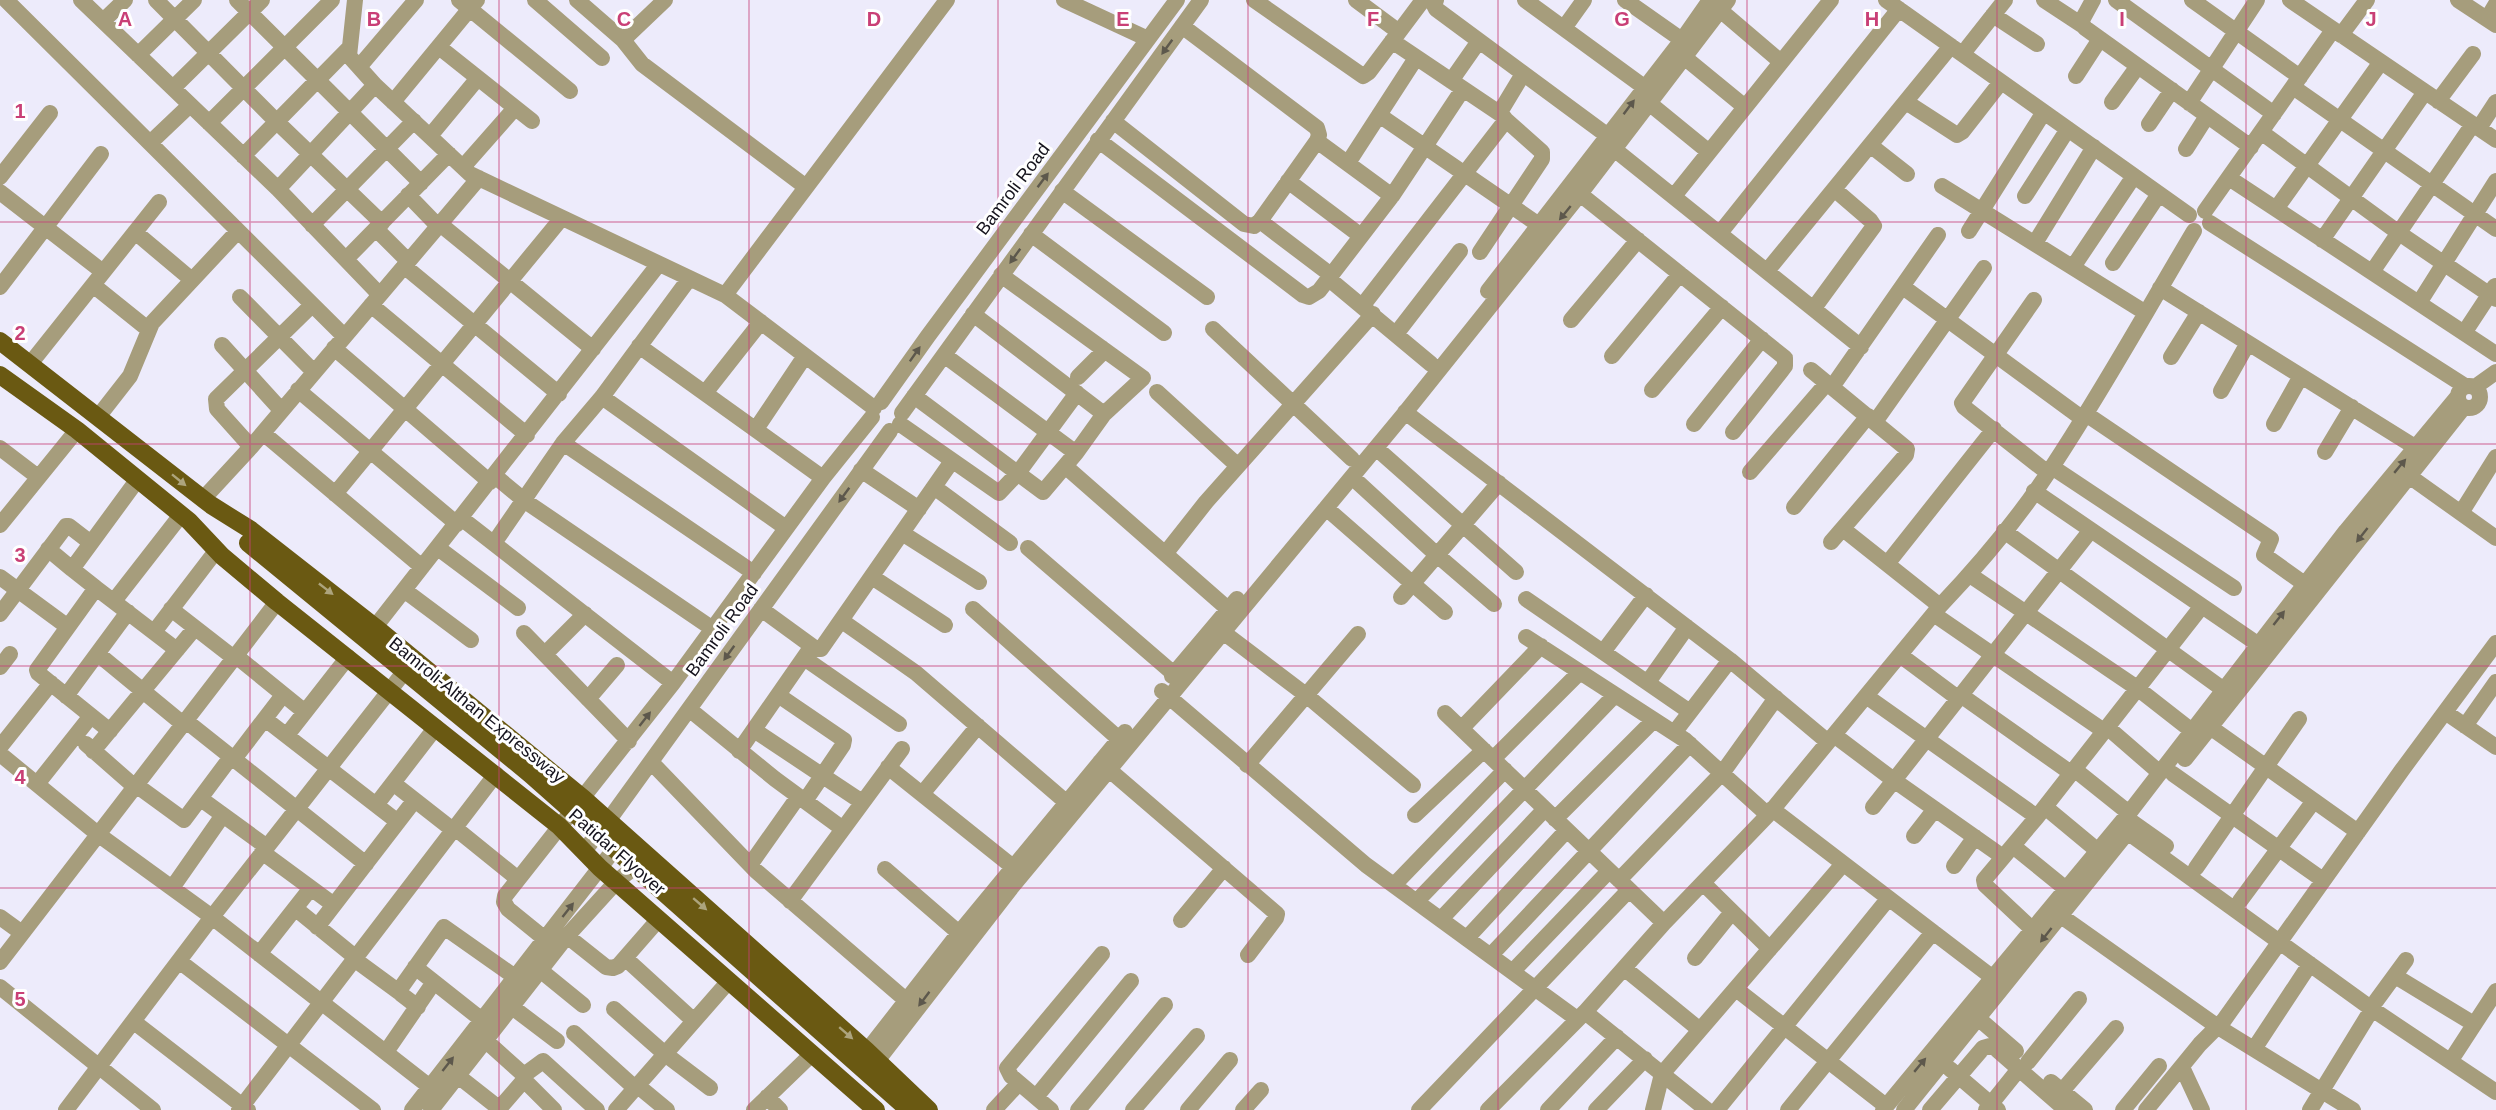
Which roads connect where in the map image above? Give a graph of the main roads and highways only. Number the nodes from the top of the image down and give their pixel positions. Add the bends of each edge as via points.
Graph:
1 (0, 341) edge
2 (0, 352) edge
3 (0, 363) edge
4 (0, 375) edge
5 (160, 465) junction
6 (142, 482) junction
7 (207, 502) junction
8 (218, 536) junction
9 (876, 1110) edge
10 (889, 1110) edge
11 (909, 1110) edge
12 (929, 1110) edge

1 - 5 main road, Bamroli-Althan Expressway
2 - 5 main road via 139,458
3 - 6 main road via 85,424 130,463
4 - 6 main road
5 -> 7 main road, Bamroli-Althan Expressway
6 - 8 main road, Patidar Flyover via 185,518
7 - 8 main road, Patidar Flyover
7 -> 12 main road, Bamroli-Althan Expressway via 251,530 375,627 584,799
8 - 9 main road via 277,602 559,826 600,868
8 - 10 main road, Patidar Flyover via 457,731
8 - 11 main road, Patidar Flyover via 530,774

